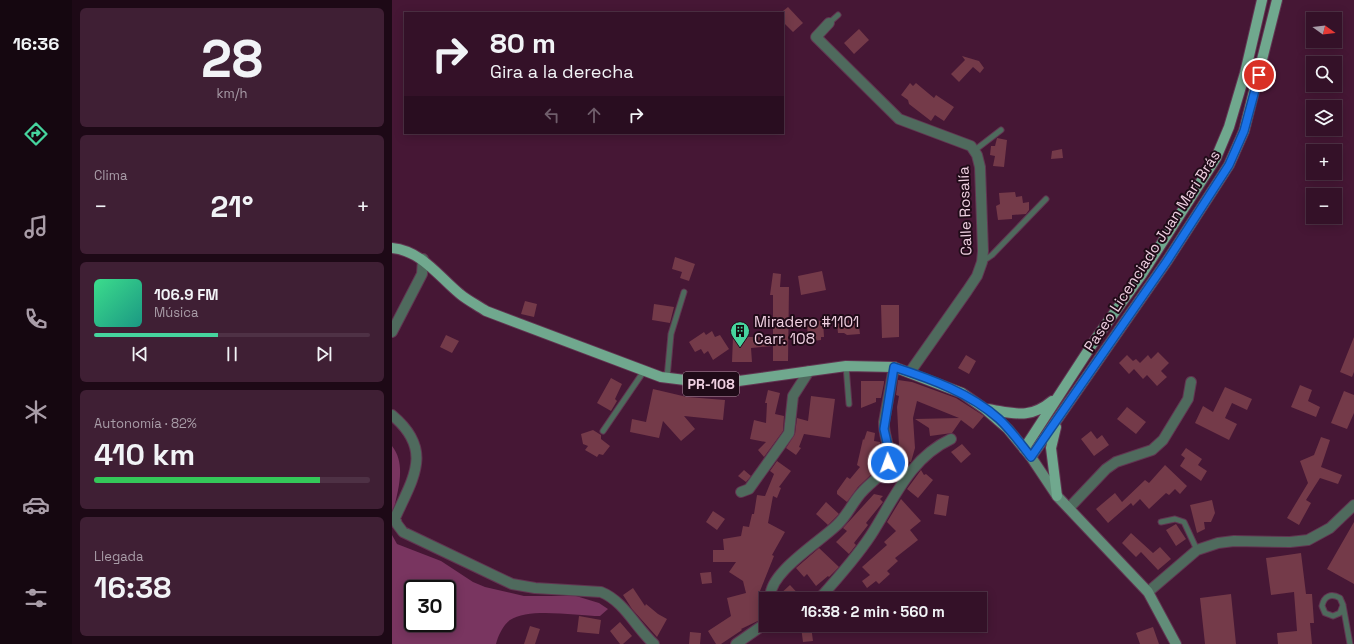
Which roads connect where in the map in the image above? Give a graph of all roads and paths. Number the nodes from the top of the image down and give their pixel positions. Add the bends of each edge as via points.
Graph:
1 (1262, 0) edge
2 (1277, 0) edge
3 (838, 15) dead end
4 (829, 23) joint
5 (1001, 130) dead end
6 (975, 150) junction
7 (1046, 199) dead end
8 (392, 248) edge
9 (423, 259) junction
10 (982, 262) junction
11 (684, 292) dead end
12 (392, 332) edge
13 (846, 366) junction
14 (894, 367) junction
15 (644, 370) junction
16 (809, 371) junction
17 (910, 372) junction
18 (668, 378) junction
19 (1191, 382) dead end
20 (1060, 394) junction
21 (849, 404) dead end
22 (985, 409) junction
23 (392, 415) edge
24 (1060, 415) junction
25 (603, 431) dead end
26 (952, 439) dead end
27 (1024, 449) junction
28 (1031, 457) junction
29 (741, 492) dead end
30 (1056, 496) junction
31 (1354, 505) edge
32 (1069, 508) junction
33 (1161, 522) dead end
34 (1197, 550) junction
35 (770, 592) edge
36 (825, 592) edge
37 (1148, 592) junction
38 (1343, 605) junction
39 (759, 628) edge
40 (654, 644) edge
41 (736, 644) edge
42 (1176, 644) edge
43 (1350, 644) edge

1 - 20 main road, Paseo Licenciado Juan Mari Brás via 1246,73 1216,158 1142,274
2 - 24 main road, Paseo Licenciado Juan Mari Brás via 1244,131 1229,165 1167,261
3 - 4 lane
4 - 6 street, Calle Rosalía via 816,37 899,119 972,146
5 - 6 lane
6 - 10 street, Calle Rosalía via 980,167
7 - 10 lane via 992,255
8 - 9 main road, PR-108
9 - 12 street via 422,274
9 - 15 main road, PR-108 via 461,295 486,311
10 - 17 street, Calle Rosalía via 968,291
11 - 18 lane via 671,334
13 - 14 main road, PR-108
13 - 16 main road, PR-108
13 - 21 lane
14 - 17 main road, PR-108
14 - 35 street via 884,422 889,457 885,468 856,499 838,524 780,575
15 - 18 main road, PR-108
15 - 25 lane
16 - 18 main road, PR-108 via 717,384
16 - 29 street via 793,396 789,433 749,489
17 - 22 main road, PR-108 via 962,393
19 - 32 street via 1188,399 1163,440 1152,450 1116,462 1106,469
20 - 22 main road via 1033,413 1021,415
20 - 27 main road, Paseo Licenciado Juan Mari Brás
22 - 27 main road, PR-108 via 1008,429
23 - 40 street via 413,440 417,460 414,476 395,518 403,532 512,584 601,592 608,595 617,601
24 - 28 main road, Paseo Licenciado Juan Mari Brás
24 - 30 main road via 1051,448
26 - 36 street via 935,447 921,460 892,497 866,542
27 - 28 main road, PR-108
28 - 30 main road, PR-108
30 - 32 main road, PR-108
31 - 34 street via 1330,528 1308,540 1234,541
32 - 37 main road, PR-108
33 - 34 lane via 1175,519 1184,522
34 - 37 street
37 - 42 main road, PR-108
38 - 38 lane via 1340,598 1332,595 1325,598 1322,606 1326,613 1333,616 1340,613
38 - 43 lane
39 - 41 street

